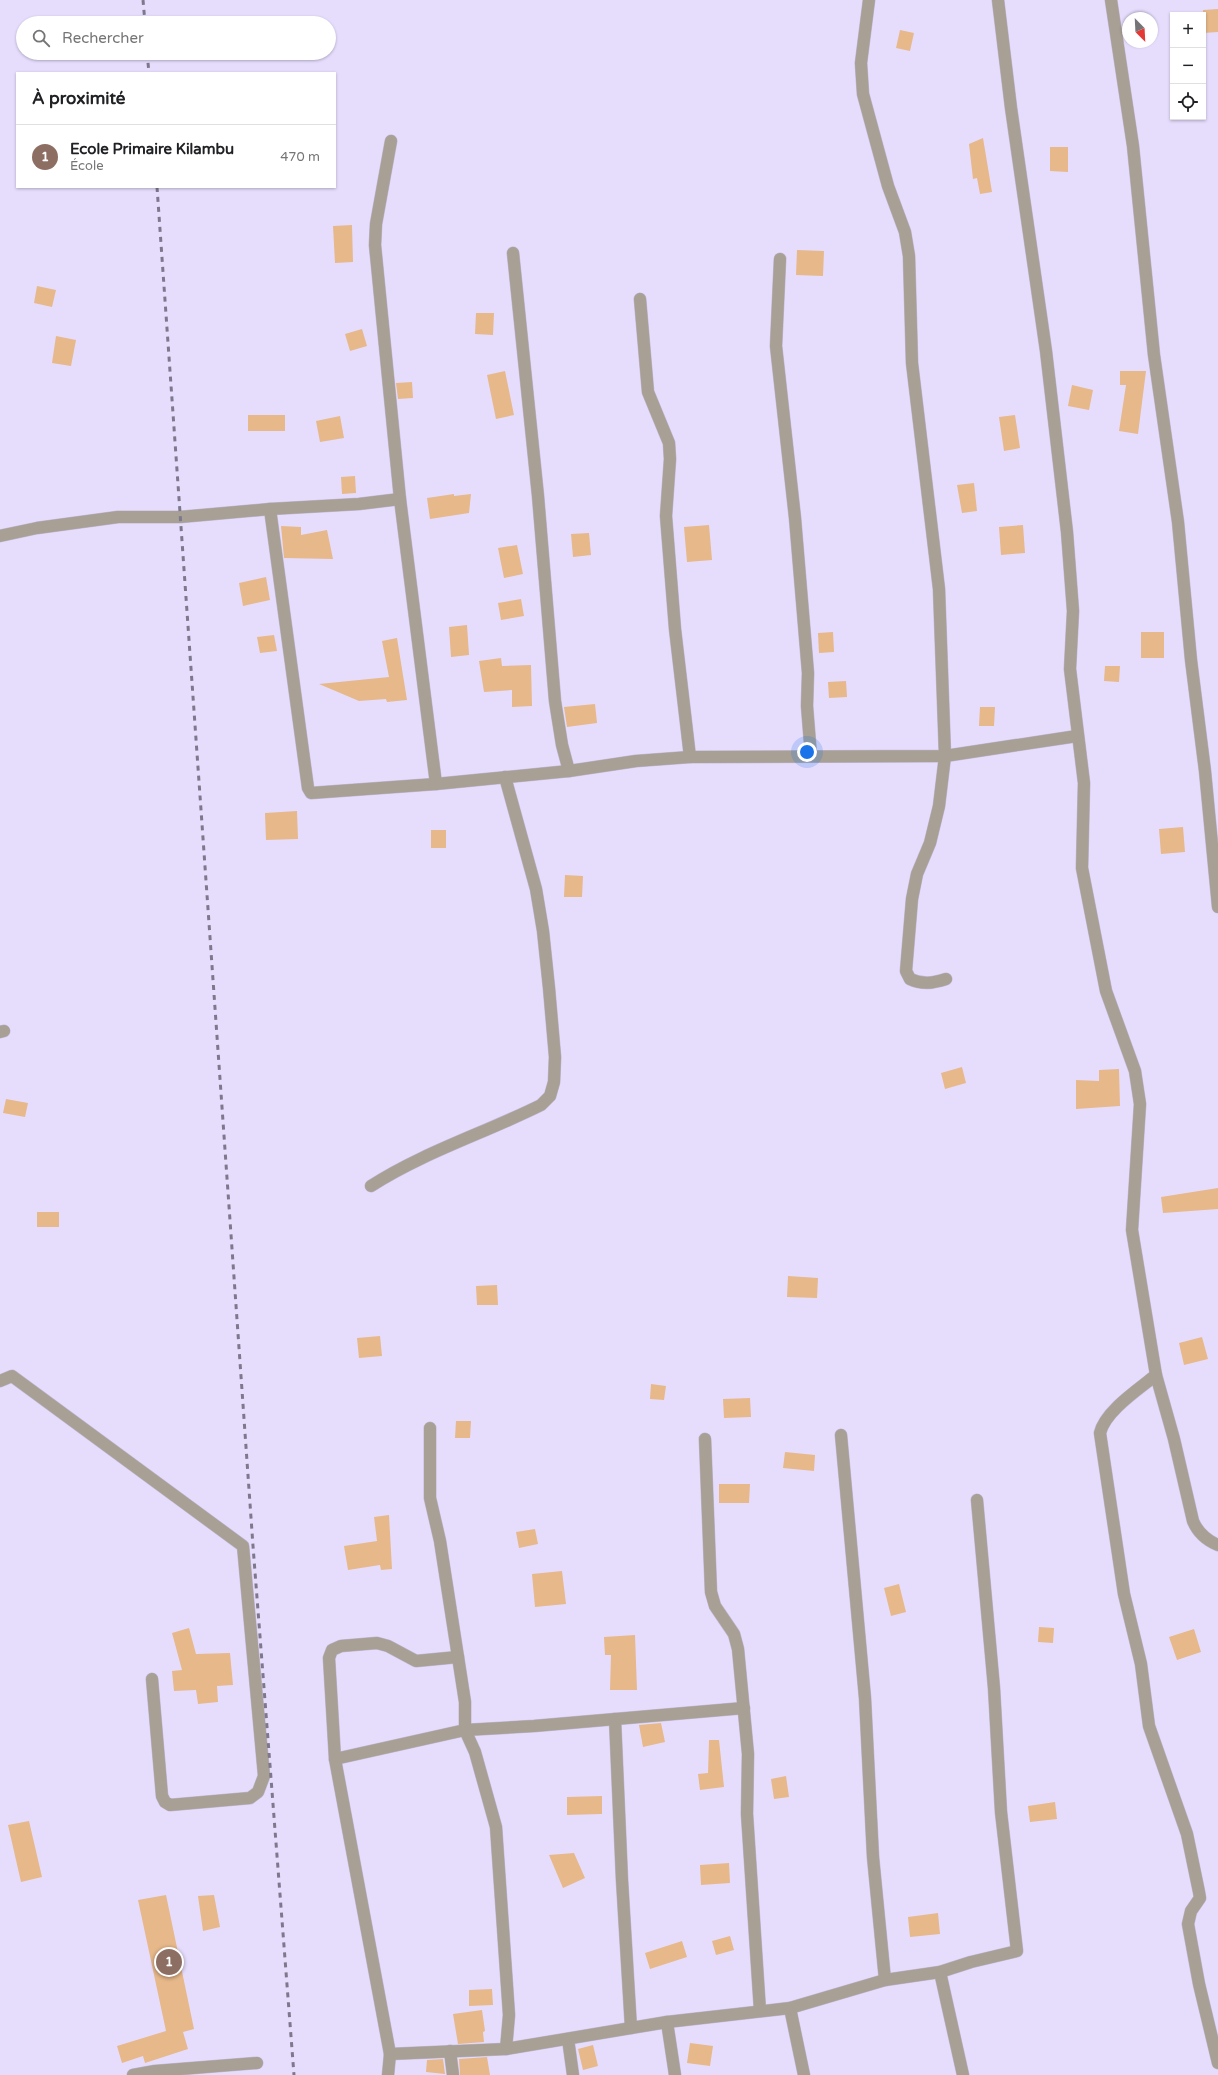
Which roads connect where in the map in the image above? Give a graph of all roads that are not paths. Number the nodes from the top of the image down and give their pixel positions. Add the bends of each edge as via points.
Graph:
1 (869, 0) edge
2 (998, 0) edge
3 (1111, 0) edge
4 (391, 141) dead end
5 (513, 253) dead end
6 (780, 259) dead end
7 (640, 299) dead end
8 (400, 499) junction
9 (270, 509) junction
10 (0, 536) edge
11 (1077, 736) junction
12 (811, 756) junction
13 (945, 756) junction
14 (690, 757) junction
15 (569, 771) junction
16 (506, 777) junction
17 (436, 784) junction
18 (1212, 784) edge
19 (1218, 907) edge
20 (946, 978) dead end
21 (371, 1186) dead end
22 (1156, 1375) junction
23 (0, 1381) edge
24 (430, 1428) dead end
25 (841, 1435) dead end
26 (705, 1439) dead end
27 (977, 1500) dead end
28 (1218, 1545) edge
29 (458, 1657) junction
30 (152, 1679) dead end
31 (744, 1708) junction
32 (615, 1719) junction
33 (465, 1730) junction
34 (335, 1759) junction
35 (940, 1972) junction
36 (885, 1980) junction
37 (790, 2008) junction
38 (760, 2011) junction
39 (667, 2022) junction
40 (631, 2028) junction
41 (568, 2039) junction
42 (506, 2049) junction
43 (450, 2051) junction
44 (390, 2054) junction
45 (256, 2063) dead end
46 (1218, 2063) edge
47 (133, 2075) edge
48 (388, 2075) edge
49 (453, 2075) edge
50 (573, 2075) edge
51 (675, 2075) edge
52 (804, 2075) edge
53 (963, 2075) edge

1 - 13 street via 861,63 863,94 888,186 905,232 908,256 912,363 939,589
2 - 11 street via 1067,525 1072,611 1070,669
3 - 18 street via 1133,146 1154,355 1178,522 1190,660
4 - 8 street via 376,224 375,245
5 - 15 street via 538,496 555,701
6 - 12 street via 776,346 797,541 808,672 807,706
7 - 14 street via 648,392 669,451 666,516 675,629
8 - 9 street
8 - 17 street
9 - 10 street via 180,517 80,521
9 - 17 street via 308,788 311,793
11 - 13 street
11 - 22 street via 1084,783 1084,886 1100,952 1106,991 1129,1050 1140,1104 1132,1230
12 - 13 street
12 - 14 street
13 - 20 street via 939,806 930,843 917,874 912,899 906,971 910,980 920,983
14 - 15 street via 636,761
15 - 16 street
16 - 17 street
16 - 21 street via 536,889 543,932 555,1057 554,1082 550,1096 541,1105 423,1157
18 - 19 street
22 - 28 street via 1193,1521 1202,1536
22 - 46 street via 1108,1416 1100,1433 1124,1594 1140,1664 1149,1726 1187,1834 1199,1892 1200,1898 1191,1911 1188,1924
23 - 30 street via 12,1376 243,1546 264,1776 258,1792 250,1798 170,1804 165,1802 162,1796
24 - 29 street via 430,1498 440,1541
25 - 36 street via 865,1698 873,1857
26 - 31 street via 711,1592 715,1606 734,1634
27 - 35 street via 994,1688 1001,1812 1017,1951 958,1965
29 - 33 street via 465,1702
29 - 34 street via 416,1661 377,1643 341,1646 332,1650 329,1658
31 - 32 street
31 - 38 street via 748,1754 747,1814
32 - 33 street
32 - 40 street
33 - 34 street
33 - 42 street via 475,1752 496,1828 508,2015
34 - 44 street
35 - 36 street
35 - 53 street
36 - 37 street
37 - 38 street
37 - 52 street
38 - 39 street
39 - 40 street
39 - 51 street
40 - 41 street
41 - 42 street
41 - 50 street
42 - 43 street
43 - 44 street
43 - 49 street
44 - 48 street
45 - 47 street

